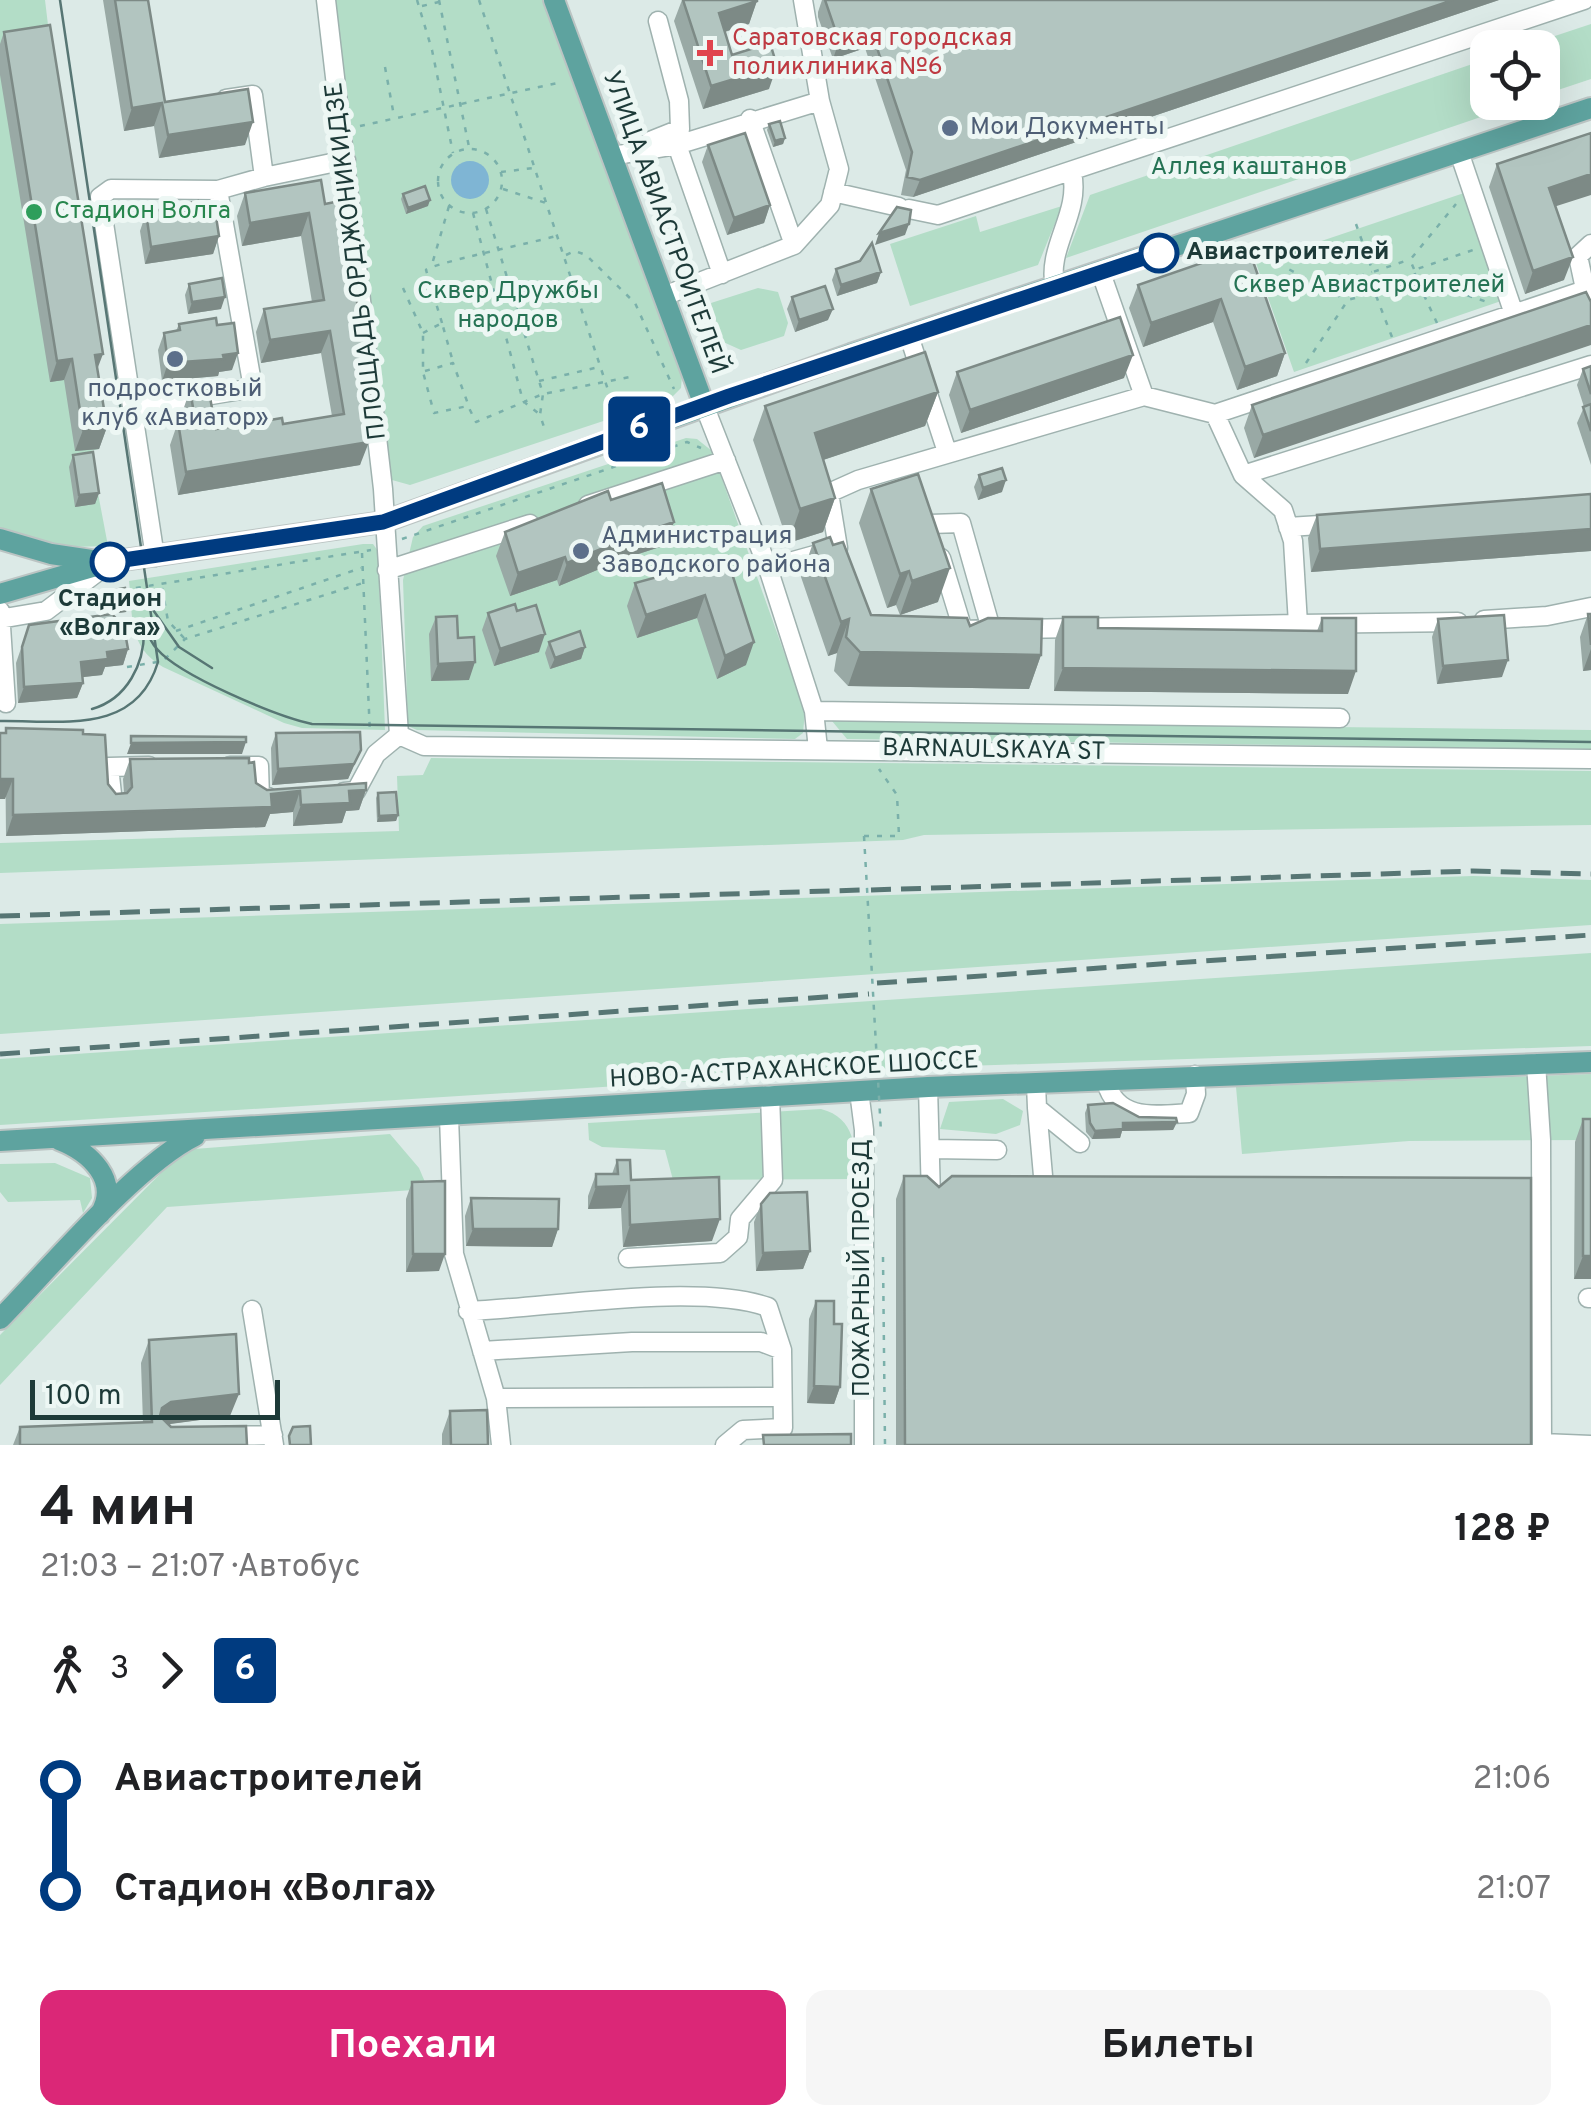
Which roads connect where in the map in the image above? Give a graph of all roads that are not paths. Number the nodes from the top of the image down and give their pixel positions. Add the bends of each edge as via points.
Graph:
1 (326, 0) edge
2 (554, 0) edge
3 (803, 0) edge
4 (1584, 0) edge
5 (658, 21) dead end
6 (820, 101) junction
7 (200, 102) edge
8 (1591, 108) edge
9 (750, 120) junction
10 (676, 145) junction
11 (1459, 152) junction
12 (612, 156) junction
13 (346, 160) junction
14 (1072, 174) junction
15 (264, 176) junction
16 (218, 190) junction
17 (833, 192) junction
18 (1591, 244) edge
19 (794, 245) junction
20 (1101, 273) junction
21 (722, 274) junction
22 (1055, 288) junction
23 (1582, 292) junction
24 (664, 296) junction
25 (1514, 314) junction
26 (1591, 316) edge
27 (909, 336) junction
28 (1591, 365) edge
29 (1144, 396) junction
30 (704, 405) junction
31 (134, 408) junction
32 (1215, 414) junction
33 (947, 452) junction
34 (726, 460) junction
35 (1243, 475) junction
36 (575, 509) edge
37 (556, 515) edge
38 (1364, 521) edge
39 (383, 522) junction
40 (1288, 527) junction
41 (0, 539) edge
42 (156, 556) junction
43 (110, 562) junction
44 (768, 568) junction
45 (388, 570) junction
46 (0, 594) edge
47 (1591, 607) edge
48 (1, 616) edge
49 (1298, 624) junction
50 (991, 629) junction
51 (6, 703) dead end
52 (814, 711) junction
53 (1340, 718) dead end
54 (399, 735) junction
55 (818, 749) junction
56 (1591, 759) edge
57 (165, 766) edge
58 (203, 766) edge
59 (318, 794) edge
60 (280, 796) edge
61 (113, 803) edge
62 (1591, 1062) edge
63 (1536, 1063) junction
64 (1195, 1075) junction
65 (1106, 1082) junction
66 (1036, 1084) junction
67 (928, 1087) junction
68 (859, 1091) junction
69 (770, 1096) junction
70 (1037, 1108) junction
71 (449, 1116) junction
72 (202, 1132) junction
73 (57, 1139) junction
74 (0, 1141) edge
75 (1080, 1143) dead end
76 (931, 1149) junction
77 (997, 1150) dead end
78 (1044, 1188) edge
79 (932, 1198) edge
80 (96, 1220) junction
81 (628, 1258) dead end
82 (252, 1310) dead end
83 (468, 1311) junction
84 (0, 1319) edge
85 (782, 1350) junction
86 (482, 1352) junction
87 (782, 1397) junction
88 (496, 1398) junction
89 (200, 1436) edge
90 (274, 1440) edge
91 (1542, 1444) edge
92 (501, 1445) edge
93 (725, 1445) edge
94 (864, 1445) edge
95 (1591, 1445) edge

1 - 13 street, ПЛОЩАДЬ ОРДЖОНИКИДЗЕ
2 - 12 main road, УЛИЦА АВИАСТРОИТЕЛЕЙ
3 - 6 street
4 - 14 street
5 - 12 street via 680,101 680,129
6 - 9 street
6 - 17 street via 839,169
7 - 15 street via 253,95
8 - 11 main road
9 - 10 street
9 - 19 street
10 - 12 street
10 - 21 street
11 - 20 main road
11 - 25 street
12 - 24 main road, УЛИЦА АВИАСТРОИТЕЛЕЙ
13 - 15 street
13 - 39 street, ПЛОЩАДЬ ОРДЖОНИКИДЗЕ
14 - 17 street via 938,216
14 - 22 street via 1076,195 1050,266
15 - 16 street
16 - 31 street via 253,388
16 - 31 street via 111,189 100,197
17 - 19 street via 830,206
18 - 23 street via 1578,256
19 - 21 street
20 - 22 main road
20 - 29 street
21 - 24 street
22 - 27 main road
23 - 25 street
23 - 26 street
24 - 30 main road, УЛИЦА АВИАСТРОИТЕЛЕЙ
25 - 32 street
27 - 30 main road
27 - 33 street
28 - 35 street
29 - 32 street
29 - 33 street
30 - 34 street, УЛИЦА АВИАСТРОИТЕЛЕЙ
30 - 39 main road
31 - 42 street
32 - 35 street
33 - 44 street via 914,470 829,493 841,556
34 - 36 street
34 - 44 street, УЛИЦА АВИАСТРОИТЕЛЕЙ
35 - 40 street via 1283,510
37 - 45 street
38 - 40 street
39 - 42 main road
39 - 45 street, ПЛОЩАДЬ ОРДЖОНИКИДЗЕ
40 - 49 street
41 - 43 main road
42 - 43 main road
43 - 46 main road
43 - 48 street via 46,610
44 - 52 street, УЛИЦА АВИАСТРОИТЕЛЕЙ
45 - 54 street, ПЛОЩАДЬ ОРДЖОНИКИДЗЕ
47 - 49 street via 1400,626
48 - 51 street
49 - 50 street
50 - 50 street via 961,522 928,516 954,630
52 - 53 street
52 - 55 street, УЛИЦА АВИАСТРОИТЕЛЕЙ
54 - 55 street, BARNAULSKAYA ST via 424,746
54 - 59 street via 376,754 356,792
55 - 56 street, BARNAULSKAYA ST
57 - 61 street via 109,767
58 - 60 street via 259,766 260,798
62 - 63 main road, НОВО-АСТРАХАНСКОЕ ШОССЕ
63 - 64 main road, НОВО-АСТРАХАНСКОЕ ШОССЕ
63 - 91 street
64 - 65 main road, НОВО-АСТРАХАНСКОЕ ШОССЕ
64 - 65 street via 1190,1113 1131,1114 1111,1098
65 - 66 main road, НОВО-АСТРАХАНСКОЕ ШОССЕ
66 - 67 main road, НОВО-АСТРАХАНСКОЕ ШОССЕ
66 - 70 street
67 - 68 main road, НОВО-АСТРАХАНСКОЕ ШОССЕ
67 - 76 street
68 - 69 main road, НОВО-АСТРАХАНСКОЕ ШОССЕ
68 - 94 street, ПОЖАРНЫЙ ПРОЕЗД
69 - 71 main road, НОВО-АСТРАХАНСКОЕ ШОССЕ
69 - 81 street via 773,1180 740,1219 738,1237 720,1253
70 - 75 street
70 - 78 street
71 - 72 main road, НОВО-АСТРАХАНСКОЕ ШОССЕ
71 - 83 street via 454,1254
72 - 73 main road, НОВО-АСТРАХАНСКОЕ ШОССЕ
72 - 80 main road via 179,1144
73 - 74 main road, НОВО-АСТРАХАНСКОЕ ШОССЕ
73 - 80 main road via 83,1153 106,1180 108,1197
76 - 77 street
76 - 79 street
80 - 84 main road
82 - 90 street
83 - 85 street via 742,1298 768,1307
83 - 86 street
85 - 86 street via 760,1342 632,1342
85 - 87 street
86 - 88 street
87 - 88 street
87 - 93 street via 783,1428 743,1430
88 - 92 street
89 - 90 street
91 - 95 street

